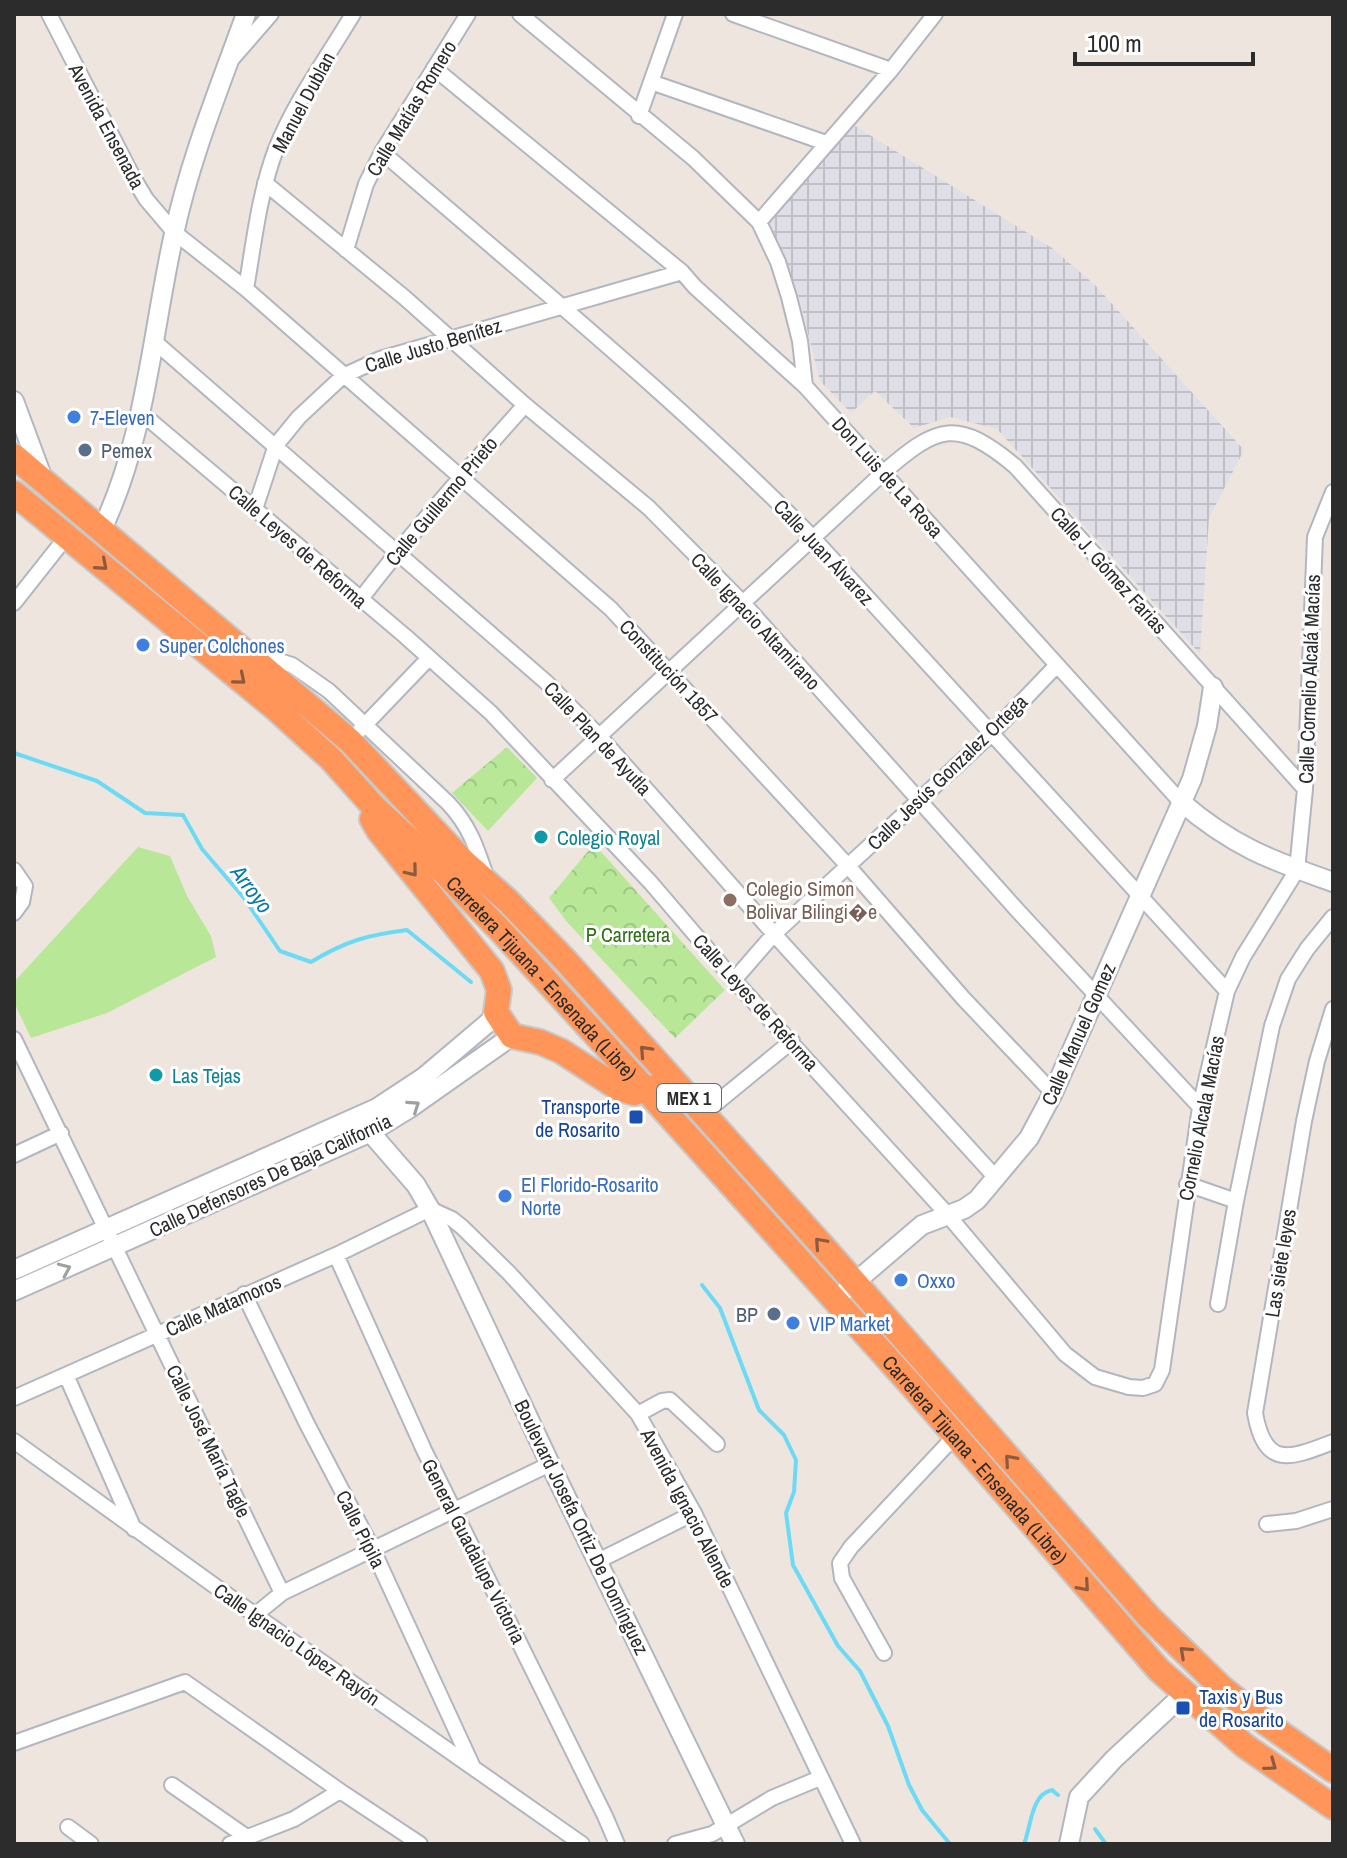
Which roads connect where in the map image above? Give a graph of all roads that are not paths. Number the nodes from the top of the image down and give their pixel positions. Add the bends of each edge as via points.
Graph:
1 (49, 14) edge
2 (246, 14) edge
3 (271, 14) edge
4 (353, 14) edge
5 (468, 14) edge
6 (520, 14) edge
7 (675, 14) edge
8 (733, 14) edge
9 (935, 14) edge
10 (228, 64) junction
11 (434, 68) junction
12 (891, 70) junction
13 (651, 82) junction
14 (639, 116) junction
15 (826, 143) junction
16 (382, 152) junction
17 (265, 183) junction
18 (759, 222) junction
19 (174, 232) junction
20 (346, 250) junction
21 (682, 272) junction
22 (246, 289) junction
23 (560, 306) junction
24 (452, 339) junction
25 (155, 342) junction
26 (343, 376) junction
27 (805, 386) junction
28 (14, 401) edge
29 (525, 405) junction
30 (139, 411) junction
31 (276, 445) junction
32 (14, 456) edge
33 (884, 472) junction
34 (460, 477) junction
35 (44, 481) junction
36 (1333, 492) edge
37 (14, 493) edge
38 (255, 509) junction
39 (102, 529) junction
40 (67, 536) junction
41 (813, 538) junction
42 (398, 550) junction
43 (141, 566) junction
44 (136, 595) junction
45 (360, 600) junction
46 (14, 603) edge
47 (743, 603) junction
48 (429, 658) junction
49 (1057, 665) junction
50 (669, 670) junction
51 (1213, 687) junction
52 (358, 733) junction
53 (991, 734) junction
54 (599, 736) junction
55 (552, 780) junction
56 (1305, 789) junction
57 (918, 799) junction
58 (1180, 801) junction
59 (374, 807) junction
60 (463, 861) junction
61 (849, 867) junction
62 (14, 870) edge
63 (1297, 870) junction
64 (1333, 882) edge
65 (488, 883) junction
66 (1140, 897) junction
67 (14, 913) edge
68 (1333, 917) edge
69 (774, 934) junction
70 (734, 980) junction
71 (1227, 991) junction
72 (1096, 995) junction
73 (1333, 1009) edge
74 (496, 1012) junction
75 (512, 1036) junction
76 (14, 1039) edge
77 (792, 1041) junction
78 (647, 1091) junction
79 (1053, 1093) junction
80 (1200, 1107) junction
81 (703, 1114) junction
82 (357, 1117) junction
83 (371, 1132) junction
84 (61, 1133) junction
85 (14, 1155) edge
86 (748, 1164) junction
87 (997, 1179) junction
88 (1187, 1184) junction
89 (204, 1197) junction
90 (1236, 1201) junction
91 (430, 1209) junction
92 (947, 1214) junction
93 (107, 1229) junction
94 (115, 1246) junction
95 (336, 1255) junction
96 (14, 1270) edge
97 (854, 1282) junction
98 (14, 1291) edge
99 (244, 1294) junction
100 (835, 1301) junction
101 (1218, 1304) dead end
102 (158, 1334) junction
103 (66, 1375) junction
104 (1155, 1384) joint
105 (14, 1398) edge
106 (638, 1414) junction
107 (955, 1436) junction
108 (14, 1441) edge
109 (1333, 1442) edge
110 (717, 1444) dead end
111 (550, 1464) junction
112 (455, 1509) junction
113 (1333, 1509) edge
114 (694, 1513) junction
115 (1267, 1524) dead end
116 (134, 1529) junction
117 (372, 1548) junction
118 (598, 1561) junction
119 (282, 1593) junction
120 (255, 1615) junction
121 (884, 1653) dead end
122 (1184, 1694) junction
123 (14, 1743) edge
124 (472, 1765) junction
125 (1333, 1770) edge
126 (820, 1778) junction
127 (172, 1785) dead end
128 (340, 1791) junction
129 (1333, 1807) edge
130 (68, 1827) dead end
131 (726, 1827) junction
132 (248, 1838) junction
133 (91, 1844) edge
134 (230, 1844) edge
135 (420, 1844) edge
136 (582, 1844) edge
137 (617, 1844) edge
138 (675, 1844) edge
139 (735, 1844) edge
140 (853, 1844) edge
141 (1069, 1844) edge

1 - 19 street, Avenida Ensenada via 134,179
2 - 10 street
3 - 10 street
4 - 17 street, Manuel Dublan via 289,121
5 - 11 street, Calle Matías Romero
6 - 14 street
7 - 13 street
8 - 12 street
9 - 12 street
10 - 19 street
11 - 16 street, Calle Matías Romero
11 - 21 street, Don Luis de La Rosa
12 - 15 street
13 - 14 street
13 - 15 street
14 - 18 street via 693,158
15 - 18 street
16 - 20 street, Calle Matías Romero
16 - 23 street, Calle Juan Álvarez
17 - 20 street, Calle Ignacio Altamirano
17 - 22 street, Manuel Dublan
18 - 27 street via 789,297
19 - 22 street, Avenida Ensenada
19 - 25 street
20 - 24 street, Calle Ignacio Altamirano
21 - 23 street, Calle Justo Benítez
21 - 27 street, Don Luis de La Rosa
22 - 26 street, Constitución 1857
23 - 24 street, Calle Justo Benítez
23 - 41 street, Calle Juan Álvarez via 748,471
24 - 26 street, Calle Justo Benítez via 380,359
24 - 29 street, Calle Ignacio Altamirano
25 - 30 street
25 - 31 street, Calle Plan de Ayutla
26 - 31 street, Calle Justo Benítez
26 - 34 street, Constitución 1857
27 - 33 street, Don Luis de La Rosa
28 - 35 street
29 - 34 street, Calle Guillermo Prieto
29 - 47 street, Calle Ignacio Altamirano via 649,508
30 - 38 street, Calle Leyes de Reforma
30 - 39 street via 124,477
31 - 38 street, Calle Justo Benítez
31 - 42 street, Calle Plan de Ayutla
32 - 35 highway, Carretera Tijuana - Ensenada (Libre) / MEX 1
33 - 41 street, Calle J. Gómez Farias
33 - 49 street, Don Luis de La Rosa
33 - 51 street, Calle J. Gómez Farias via 915,444 943,433 984,442 1015,466
34 - 42 street, Calle Guillermo Prieto
34 - 50 street, Constitución 1857 via 611,609
35 - 39 highway, Carretera Tijuana - Ensenada (Libre) / MEX 1
36 - 56 street, Calle Cornelio Alcalá Macías via 1315,537
37 - 40 highway, Carretera Tijuana - Ensenada (Libre) / MEX 1
38 - 45 street, Calle Leyes de Reforma
39 - 43 highway, Carretera Tijuana - Ensenada (Libre) / MEX 1
40 -> 44 highway, Carretera Tijuana - Ensenada (Libre) / MEX 1
40 - 46 street
41 - 47 street, Calle J. Gómez Farias
41 - 53 street, Calle Juan Álvarez
42 - 45 street, Calle Guillermo Prieto
42 - 54 street, Calle Plan de Ayutla
43 - 44 highway
43 - 52 highway, Carretera Tijuana - Ensenada (Libre) / MEX 1
44 -> 59 highway, Carretera Tijuana - Ensenada (Libre) / MEX 1 via 275,708
45 - 48 street, Calle Leyes de Reforma
47 - 50 street, Calle J. Gómez Farias
47 - 57 street, Calle Ignacio Altamirano
48 - 52 street
48 - 55 street, Calle Leyes de Reforma via 491,713
49 - 53 street, Calle Jesús Gonzalez Ortega
49 - 58 street, Don Luis de La Rosa
50 - 54 street, Calle J. Gómez Farias
50 - 61 street, Constitución 1857
51 - 56 street, Calle J. Gómez Farias
51 - 58 street, Calle Manuel Gomez via 1199,756
52 - 60 highway, Carretera Tijuana - Ensenada (Libre) / MEX 1
52 - 65 street via 463,819
53 - 57 street, Calle Jesús Gonzalez Ortega
53 - 66 street, Calle Juan Álvarez
54 - 55 street, Calle J. Gómez Farias
54 - 69 street, Calle Plan de Ayutla
55 - 70 street, Calle Leyes de Reforma
56 - 63 street, Calle Cornelio Alcalá Macías
57 - 61 street, Calle Jesús Gonzalez Ortega
57 - 72 street, Calle Ignacio Altamirano
58 - 63 street, Don Luis de La Rosa via 1240,846
58 - 66 street, Calle Manuel Gomez
59 - 60 highway via 387,800 443,855
59 -> 74 highway via 371,815 379,831 492,971 499,990
59 - 78 highway, Carretera Tijuana - Ensenada (Libre) / MEX 1 via 500,930
60 - 65 highway, Carretera Tijuana - Ensenada (Libre) / MEX 1
61 - 69 street, Calle Jesús Gonzalez Ortega
61 - 79 street, Constitución 1857
62 - 67 street via 25,886
63 - 64 street, Don Luis de La Rosa
63 - 71 street, Cornelio Alcala Macías
81 -> 65 highway, Carretera Tijuana - Ensenada (Libre) / MEX 1
66 - 71 street, Calle Juan Álvarez
66 - 72 street, Calle Manuel Gomez
68 - 90 street via 1288,979 1272,1026
69 - 70 street, Calle Jesús Gonzalez Ortega
69 - 87 street, Calle Plan de Ayutla
70 - 77 street, Calle Leyes de Reforma
71 - 80 street, Cornelio Alcala Macías
72 - 79 street, Calle Manuel Gomez
72 - 80 street, Calle Ignacio Altamirano
73 - 109 street, Las siete leyes via 1304,1121 1255,1413 1267,1447 1280,1455 1294,1456
74 - 75 highway
74 - 82 street, Calle Defensores De Baja California via 424,1077
75 - 78 highway via 561,1051 618,1088
83 -> 75 street, Calle Defensores De Baja California
76 - 84 street
77 - 81 street
77 - 92 street, Calle Leyes de Reforma
78 - 86 highway via 653,1087 664,1092 727,1160
78 - 100 highway, Carretera Tijuana - Ensenada (Libre) / MEX 1
79 - 87 street, Calle Manuel Gomez via 1029,1138
80 - 88 street, Cornelio Alcala Macías
81 - 86 highway, Carretera Tijuana - Ensenada (Libre) / MEX 1
82 - 83 street, Avenida Ignacio Allende
82 - 89 street, Calle Defensores De Baja California
83 - 89 street, Calle Defensores De Baja California
83 - 91 street, Avenida Ignacio Allende
84 - 85 street
84 - 93 street
97 -> 86 highway, Carretera Tijuana - Ensenada (Libre) / MEX 1
87 - 92 street, Calle Manuel Gomez via 977,1200
88 - 90 street
88 - 104 street, Cornelio Alcala Macías via 1162,1370
89 - 93 street, Calle Defensores De Baja California
89 - 94 street, Calle Defensores De Baja California
90 - 101 street
91 - 95 street, Calle Matamoros
91 - 106 street, Avenida Ignacio Allende via 462,1227 509,1273
91 - 111 street, Boulevard Josefa Ortiz De Domínguez
92 - 97 street, Calle Manuel Gomez via 922,1225
92 - 104 street, Calle Leyes de Reforma via 1076,1364 1117,1385
93 - 94 street
93 - 96 street, Calle Defensores De Baja California
98 -> 94 street, Calle Defensores De Baja California
94 - 102 street, Calle José María Tagle
95 - 99 street, Calle Matamoros
95 - 112 street, General Guadalupe Victoria
97 - 100 street, Calle Manuel Gomez
125 -> 97 highway, Carretera Tijuana - Ensenada (Libre) / MEX 1 via 1222,1688 1155,1623
99 - 102 street, Calle Matamoros
99 - 117 street, Calle Pípila
100 - 107 highway, Carretera Tijuana - Ensenada (Libre) / MEX 1
102 - 103 street, Calle Matamoros
102 - 119 street, Calle José María Tagle
103 - 105 street, Calle Matamoros
103 - 116 street
106 - 110 street via 670,1400
106 - 114 street, Avenida Ignacio Allende
107 - 121 street via 840,1563 842,1578
107 -> 122 highway, Carretera Tijuana - Ensenada (Libre) / MEX 1
108 - 116 street, Calle Ignacio López Rayón
111 - 112 street
111 - 118 street, Boulevard Josefa Ortiz De Domínguez
112 - 117 street
112 - 137 street, General Guadalupe Victoria
113 - 115 street
114 - 118 street
114 - 126 street, Avenida Ignacio Allende
116 - 120 street, Calle Ignacio López Rayón
117 - 119 street
117 - 124 street, Calle Pípila
118 - 131 street, Boulevard Josefa Ortiz De Domínguez
119 - 120 street
120 - 124 street, Calle Ignacio López Rayón
122 -> 129 highway, Carretera Tijuana - Ensenada (Libre) / MEX 1 via 1276,1769
122 - 141 street via 1086,1788 1075,1804
123 - 128 street via 185,1682
124 - 136 street, Calle Ignacio López Rayón
126 - 131 street via 772,1798
126 - 140 street, Avenida Ignacio Allende
127 - 132 street
128 - 132 street via 294,1819
128 - 135 street
130 - 133 street
131 - 138 street
131 - 139 street, Boulevard Josefa Ortiz De Domínguez
132 - 134 street

